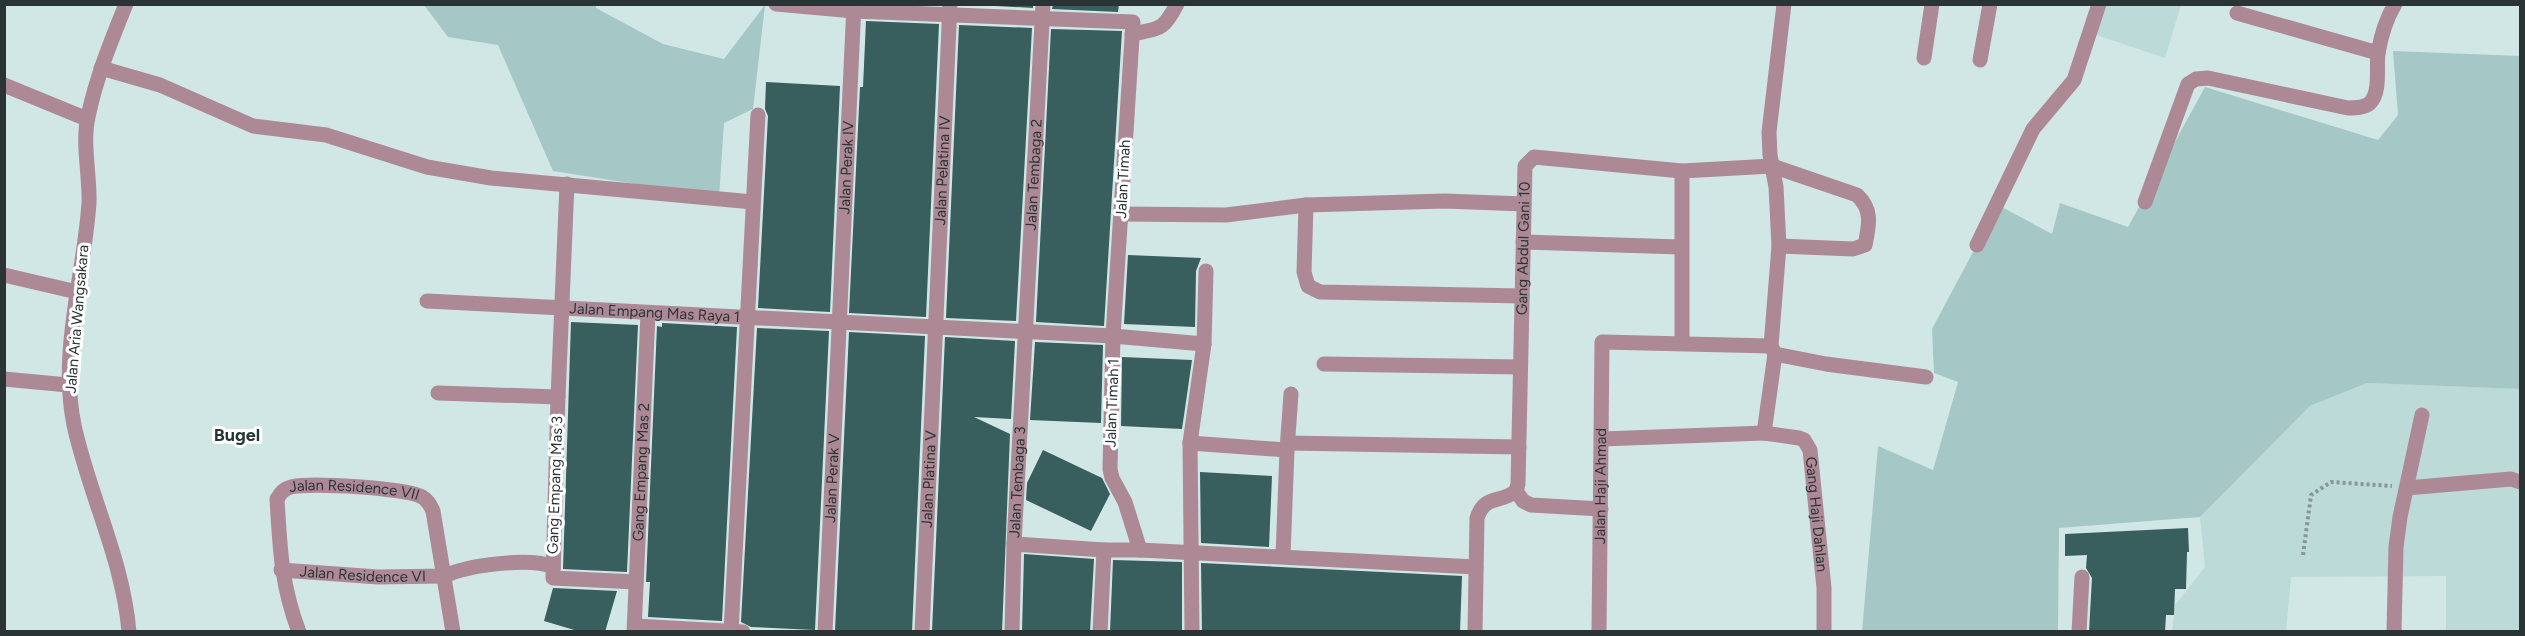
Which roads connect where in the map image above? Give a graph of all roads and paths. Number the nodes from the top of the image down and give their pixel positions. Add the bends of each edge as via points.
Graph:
1 (126, 4) edge
2 (776, 4) edge
3 (1177, 4) edge
4 (1784, 4) edge
5 (1932, 4) edge
6 (1990, 4) edge
7 (2099, 4) edge
8 (2395, 4) edge
9 (854, 8) edge
10 (950, 10) edge
11 (1043, 12) edge
12 (2237, 13) dead end
13 (1132, 28) junction
14 (2378, 53) junction
15 (1924, 58) dead end
16 (1980, 60) dead end
17 (101, 68) junction
18 (4, 85) edge
19 (758, 116) dead end
20 (87, 119) junction
21 (1772, 166) junction
22 (1682, 171) junction
23 (567, 184) junction
24 (753, 202) junction
25 (2145, 202) dead end
26 (1524, 204) junction
27 (1306, 205) junction
28 (1121, 214) junction
29 (1522, 242) junction
30 (1977, 245) dead end
31 (1779, 246) junction
32 (1680, 248) junction
33 (1206, 271) dead end
34 (4, 275) edge
35 (77, 292) junction
36 (1522, 296) junction
37 (427, 302) dead end
38 (562, 308) junction
39 (648, 313) junction
40 (747, 318) junction
41 (839, 322) junction
42 (936, 327) junction
43 (1027, 332) junction
44 (1113, 336) junction
45 (1682, 343) junction
46 (1204, 344) junction
47 (1773, 350) junction
48 (1324, 364) dead end
49 (1520, 367) junction
50 (1926, 377) dead end
51 (4, 379) edge
52 (69, 385) junction
53 (438, 393) dead end
54 (1291, 393) dead end
55 (558, 397) junction
56 (2422, 415) dead end
57 (1764, 433) junction
58 (1602, 439) junction
59 (1191, 443) junction
60 (1287, 446) junction
61 (1519, 447) junction
62 (2520, 482) edge
63 (2407, 488) junction
64 (1516, 491) junction
65 (1601, 509) junction
66 (1014, 544) junction
67 (1104, 550) junction
68 (1140, 550) junction
69 (1192, 553) junction
70 (2303, 555) dead end
71 (1283, 556) junction
72 (553, 567) junction
73 (1476, 567) junction
74 (281, 570) junction
75 (446, 576) junction
76 (2082, 577) dead end
77 (636, 582) junction
78 (635, 628) edge
79 (731, 631) edge
80 (129, 632) edge
81 (299, 632) edge
82 (453, 632) edge
83 (743, 632) edge
84 (825, 632) edge
85 (922, 632) edge
86 (1012, 632) edge
87 (1100, 632) edge
88 (1192, 632) edge
89 (1475, 632) edge
90 (1599, 632) edge
91 (1824, 632) edge
92 (2079, 632) edge
93 (2394, 632) edge

1 - 17 street, Jalan Aria Wangsakara
2 - 9 street
3 - 13 street via 1167,24 1157,29
4 - 21 street via 1768,132
5 - 15 street
6 - 16 street
7 - 30 street via 2074,81 2033,129
8 - 14 street
9 - 10 street
9 - 41 street, Jalan Perak IV
10 - 11 street
10 - 42 street, Jalan Pelatina IV
11 - 13 street
11 - 43 street, Jalan Tembaga 2
12 - 14 street
13 - 28 street, Jalan Timah
14 - 25 street via 2375,96 2362,108 2208,78 2188,84
17 - 20 street, Jalan Aria Wangsakara
17 - 23 street via 160,85 253,126 326,135 427,167 491,178
18 - 20 street
19 - 24 street
20 - 35 street, Jalan Aria Wangsakara via 89,203
21 - 22 street
21 - 31 street
21 - 31 street via 1857,195 1870,218 1865,245 1860,247
22 - 26 street, Gang Abdul Gani 10 via 1534,157 1525,166
22 - 32 street
23 - 24 street
23 - 38 street, Gang Empang Mas 3
24 - 40 street
26 - 27 street via 1445,201
26 - 29 street, Gang Abdul Gani 10
27 - 28 street via 1226,215
27 - 36 street via 1304,272 1313,290
28 - 44 street, Jalan Timah
29 - 32 street
29 - 36 street, Gang Abdul Gani 10
31 - 47 street
32 - 45 street
33 - 46 street
34 - 35 street
35 - 52 street, Jalan Aria Wangsakara
36 - 49 street, Gang Abdul Gani 10
37 - 38 street, Jalan Empang Mas Raya 1
38 - 39 street, Jalan Empang Mas Raya 1
38 - 55 street, Gang Empang Mas 3
39 - 40 street, Jalan Empang Mas Raya 1
39 - 77 street, Gang Empang Mas 2
40 - 41 street, Jalan Empang Mas Raya 1
40 - 79 street
41 - 42 street, Jalan Empang Mas Raya 1
41 - 84 street, Jalan Perak V
42 - 43 street, Jalan Empang Mas Raya 1
42 - 85 street, Jalan Platina V
43 - 44 street, Jalan Empang Mas Raya 1
43 - 66 street, Jalan Tembaga 3
44 - 46 street, Jalan Empang Mas Raya 1
44 - 68 street, Jalan Timah 1 via 1110,469
45 - 47 street
45 - 58 street, Jalan Haji Ahmad via 1602,342
46 - 59 street
47 - 50 street via 1826,364
47 - 57 street
48 - 49 street
49 - 61 street, Gang Abdul Gani 10
51 - 52 street
52 - 80 street, Jalan Aria Wangsakara via 74,426 126,597
53 - 55 street
54 - 60 street
55 - 72 street, Gang Empang Mas 3
56 - 63 street
57 - 58 street, Gang Haji Dahlan
57 - 91 street, Gang Haji Dahlan via 1799,438 1810,450 1824,588
58 - 65 street, Jalan Haji Ahmad
59 - 60 street
59 - 69 street
60 - 61 street
60 - 71 street
61 - 64 street, Gang Abdul Gani 10
62 - 63 street via 2511,479
63 - 70 path via 2331,482 2311,495
63 - 93 street via 2396,547
64 - 65 street via 1531,505
64 - 73 street via 1480,507
65 - 90 street, Jalan Haji Ahmad
66 - 67 street
66 - 86 street, Jalan Tembaga 3
67 - 68 street
67 - 87 street
68 - 69 street
69 - 71 street
69 - 88 street
71 - 73 street
72 - 75 street, Jalan Residence VI via 519,563 455,571
72 - 77 street, Gang Empang Mas 3 via 553,578
73 - 89 street
74 - 75 street, Jalan Residence VI via 378,577
74 - 75 street, Jalan Residence VII via 277,499 283,490 314,483 421,496 433,511
74 - 81 street, Jalan Residence VII
75 - 82 street, Jalan Residence VII
76 - 92 street
77 - 78 street, Gang Empang Mas 2
78 - 79 street
79 - 83 street

